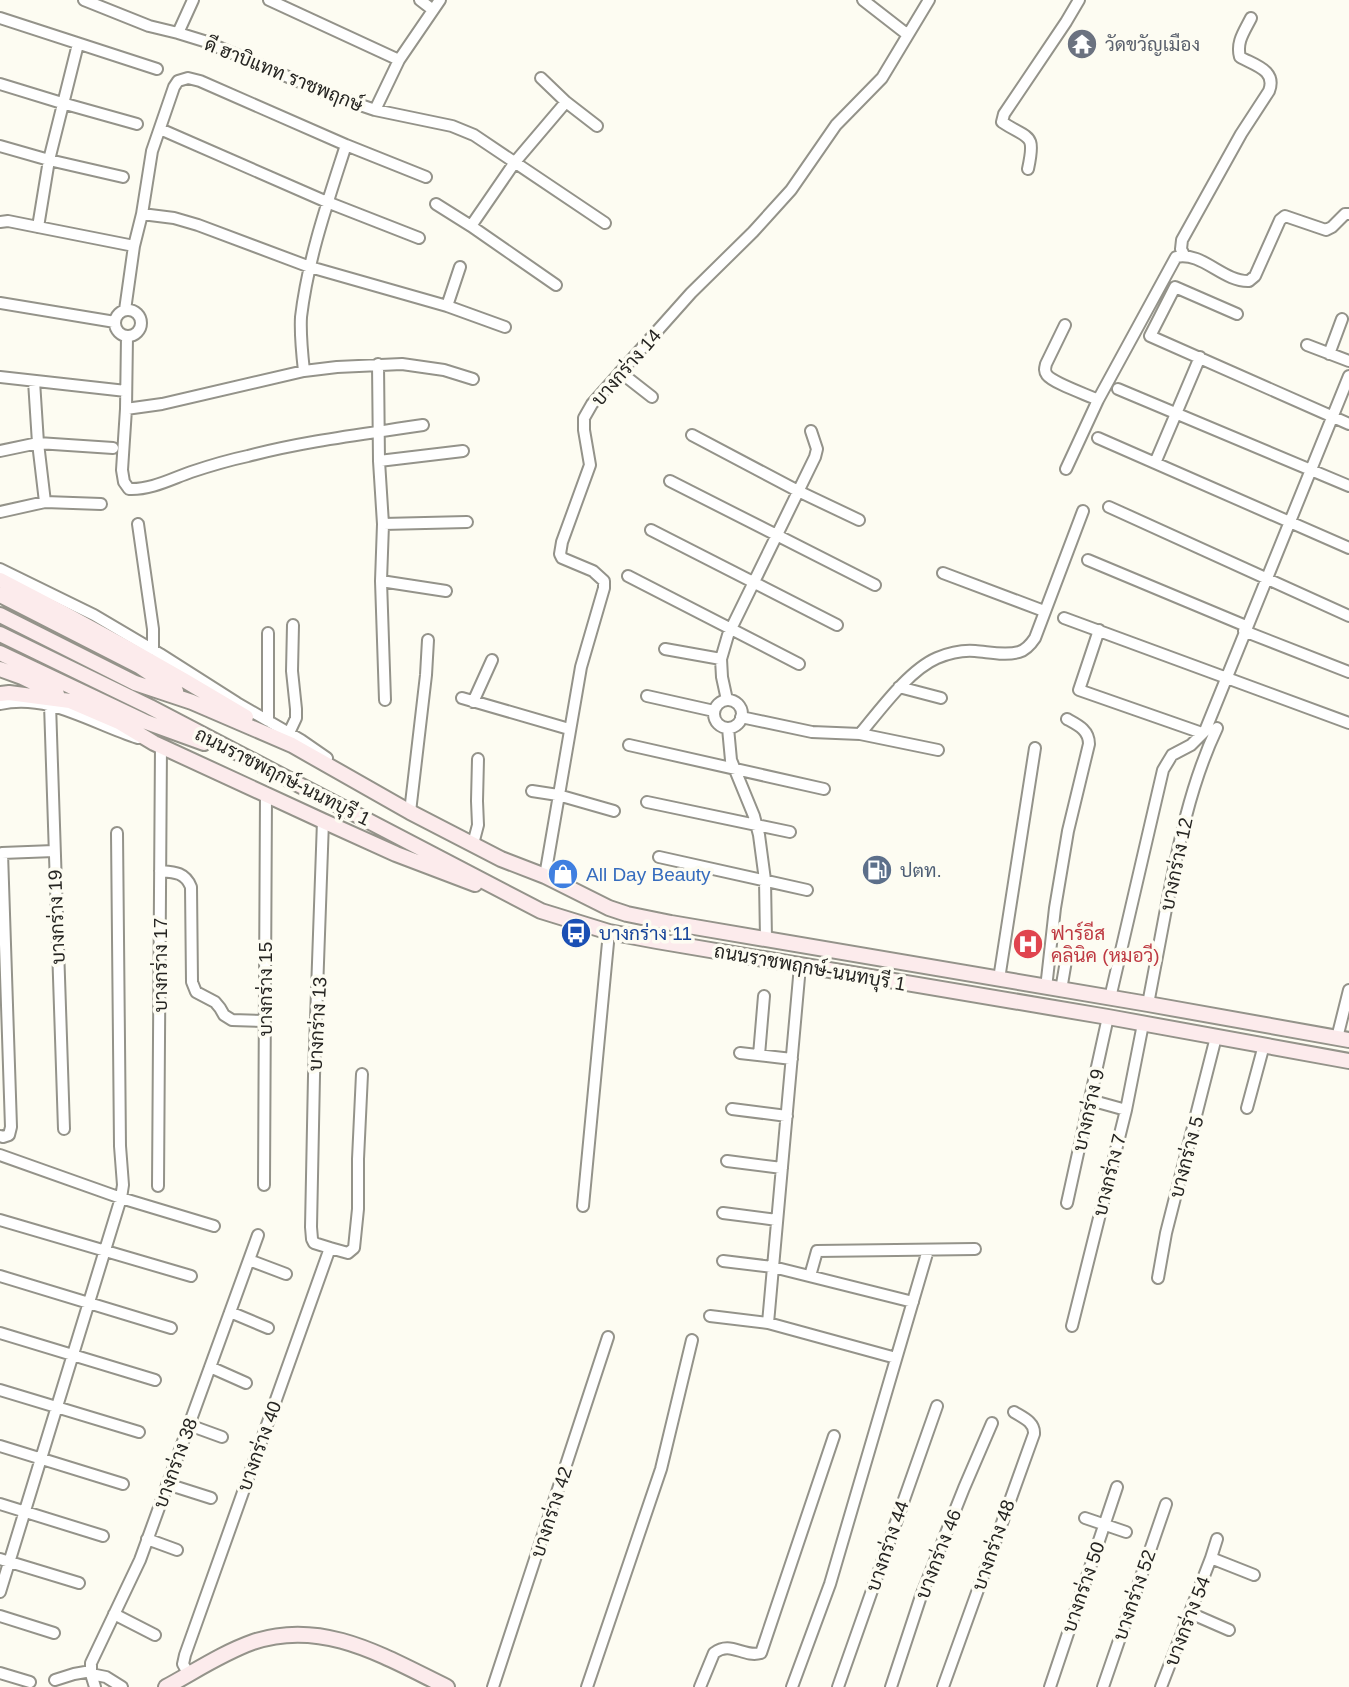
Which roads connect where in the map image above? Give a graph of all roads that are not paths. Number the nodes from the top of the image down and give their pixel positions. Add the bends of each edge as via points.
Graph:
1 (84, 0) edge
2 (193, 0) edge
3 (269, 0) edge
4 (420, 0) edge
5 (440, 0) edge
6 (863, 0) edge
7 (929, 0) edge
8 (1079, 0) edge
9 (433, 10) junction
10 (0, 18) edge
11 (1251, 18) dead end
12 (178, 33) junction
13 (908, 35) junction
14 (78, 44) junction
15 (399, 60) junction
16 (157, 69) dead end
17 (541, 78) dead end
18 (0, 84) edge
19 (566, 102) junction
20 (62, 103) junction
21 (375, 110) junction
22 (137, 124) dead end
23 (597, 127) dead end
24 (160, 129) junction
25 (346, 145) junction
26 (0, 146) edge
27 (49, 160) junction
28 (515, 162) junction
29 (1028, 169) dead end
30 (123, 177) dead end
31 (426, 177) dead end
32 (327, 202) junction
33 (436, 204) dead end
34 (142, 214) junction
35 (1349, 214) edge
36 (3, 220) edge
37 (605, 223) dead end
38 (471, 226) junction
39 (38, 227) junction
40 (419, 238) dead end
41 (134, 246) junction
42 (1184, 255) junction
43 (310, 267) junction
44 (460, 267) dead end
45 (556, 285) dead end
46 (0, 303) edge
47 (447, 306) junction
48 (125, 310) junction
49 (1237, 314) dead end
50 (1342, 319) dead end
51 (115, 322) junction
52 (1065, 325) dead end
53 (505, 327) dead end
54 (127, 336) junction
55 (1307, 345) dead end
56 (1329, 354) junction
57 (1200, 357) junction
58 (1349, 361) edge
59 (378, 364) junction
60 (304, 371) junction
61 (620, 372) junction
62 (1349, 376) edge
63 (4, 379) edge
64 (473, 379) dead end
65 (34, 381) junction
66 (1118, 389) dead end
67 (126, 391) junction
68 (652, 397) dead end
69 (1098, 400) junction
70 (126, 409) junction
71 (1176, 413) junction
72 (1332, 416) junction
73 (1349, 424) edge
74 (423, 425) dead end
75 (811, 431) dead end
76 (379, 435) junction
77 (692, 435) dead end
78 (1098, 438) dead end
79 (38, 443) junction
80 (113, 448) dead end
81 (0, 451) edge
82 (463, 451) dead end
83 (379, 456) junction
84 (1155, 463) junction
85 (1066, 469) dead end
86 (1311, 470) junction
87 (670, 481) dead end
88 (1349, 486) edge
89 (798, 491) junction
90 (46, 502) junction
91 (101, 504) dead end
92 (1109, 507) dead end
93 (1083, 511) dead end
94 (0, 512) edge
95 (859, 520) dead end
96 (467, 522) dead end
97 (1289, 522) junction
98 (138, 524) dead end
99 (383, 524) junction
100 (652, 530) dead end
101 (776, 536) junction
102 (1349, 548) edge
103 (1088, 560) dead end
104 (0, 569) edge
105 (943, 573) dead end
106 (628, 576) dead end
107 (1266, 578) junction
108 (0, 580) edge
109 (381, 581) junction
110 (754, 582) junction
111 (875, 585) dead end
112 (446, 591) dead end
113 (0, 595) edge
114 (1044, 611) junction
115 (0, 615) edge
116 (1349, 615) edge
117 (1064, 618) dead end
118 (293, 625) dead end
119 (837, 625) dead end
120 (731, 628) junction
121 (1245, 629) junction
122 (1099, 630) junction
123 (268, 633) dead end
124 (0, 634) edge
125 (428, 640) dead end
126 (666, 649) dead end
127 (153, 650) junction
128 (0, 653) edge
129 (721, 659) junction
130 (492, 660) dead end
131 (799, 664) dead end
132 (0, 669) edge
133 (1349, 673) edge
134 (1226, 677) junction
135 (899, 687) junction
136 (0, 694) edge
137 (647, 696) dead end
138 (941, 698) dead end
139 (385, 700) dead end
140 (727, 700) junction
141 (70, 701) junction
142 (192, 702) junction
143 (0, 704) edge
144 (50, 704) junction
145 (714, 711) junction
146 (741, 717) junction
147 (1067, 719) dead end
148 (268, 721) junction
149 (1349, 723) edge
150 (728, 728) junction
151 (1217, 728) dead end
152 (569, 729) junction
153 (1202, 733) junction
154 (860, 734) junction
155 (291, 739) junction
156 (157, 744) junction
157 (629, 745) dead end
158 (1035, 748) dead end
159 (938, 750) dead end
160 (478, 759) dead end
161 (261, 764) junction
162 (735, 769) junction
163 (824, 789) dead end
164 (532, 791) dead end
165 (266, 794) junction
166 (558, 795) junction
167 (647, 802) dead end
168 (614, 811) dead end
169 (410, 812) junction
170 (323, 821) junction
171 (757, 825) junction
172 (790, 832) dead end
173 (117, 833) dead end
174 (473, 844) junction
175 (54, 851) junction
176 (1, 852) edge
177 (659, 858) dead end
178 (160, 871) junction
179 (545, 876) junction
180 (765, 880) junction
181 (807, 890) dead end
182 (541, 911) junction
183 (609, 932) junction
184 (766, 939) junction
185 (1068, 949) dead end
186 (800, 965) junction
187 (999, 979) junction
188 (1054, 989) junction
189 (1349, 990) edge
190 (764, 996) dead end
191 (1110, 998) junction
192 (1148, 1004) junction
193 (1108, 1017) junction
194 (265, 1021) junction
195 (1143, 1024) junction
196 (1216, 1037) junction
197 (1343, 1039) edge
198 (1264, 1045) junction
199 (740, 1053) dead end
200 (759, 1055) junction
201 (792, 1059) junction
202 (1349, 1061) edge
203 (362, 1074) dead end
204 (1090, 1100) junction
205 (1247, 1108) dead end
206 (732, 1109) dead end
207 (1126, 1110) junction
208 (787, 1116) junction
209 (64, 1129) dead end
210 (0, 1136) edge
211 (0, 1155) edge
212 (727, 1161) dead end
213 (782, 1168) junction
214 (264, 1185) dead end
215 (158, 1186) dead end
216 (121, 1198) junction
217 (1067, 1203) dead end
218 (583, 1206) dead end
219 (723, 1213) dead end
220 (0, 1220) edge
221 (777, 1220) junction
222 (215, 1226) dead end
223 (258, 1235) dead end
224 (330, 1248) junction
225 (928, 1250) junction
226 (975, 1250) dead end
227 (104, 1251) junction
228 (249, 1260) junction
229 (723, 1261) dead end
230 (773, 1267) junction
231 (286, 1274) dead end
232 (0, 1276) edge
233 (191, 1276) dead end
234 (810, 1276) junction
235 (1158, 1278) dead end
236 (914, 1302) junction
237 (89, 1303) junction
238 (230, 1312) junction
239 (710, 1316) dead end
240 (768, 1323) junction
241 (1072, 1326) dead end
242 (171, 1328) dead end
243 (268, 1328) dead end
244 (0, 1333) edge
245 (608, 1337) dead end
246 (692, 1340) dead end
247 (73, 1356) junction
248 (896, 1358) junction
249 (210, 1367) junction
250 (155, 1380) dead end
251 (246, 1383) dead end
252 (0, 1390) edge
253 (937, 1406) dead end
254 (56, 1407) junction
255 (1013, 1412) dead end
256 (992, 1423) dead end
257 (189, 1425) junction
258 (139, 1432) dead end
259 (834, 1436) dead end
260 (222, 1437) dead end
261 (0, 1446) edge
262 (41, 1459) junction
263 (123, 1484) dead end
264 (167, 1485) junction
265 (1117, 1487) dead end
266 (211, 1499) dead end
267 (0, 1504) edge
268 (1166, 1504) dead end
269 (24, 1512) junction
270 (1085, 1518) dead end
271 (1105, 1525) junction
272 (1126, 1532) dead end
273 (103, 1536) dead end
274 (147, 1539) junction
275 (1217, 1539) dead end
276 (177, 1550) dead end
277 (1211, 1558) junction
278 (5, 1561) edge
279 (1254, 1575) dead end
280 (79, 1583) dead end
281 (0, 1592) edge
282 (1190, 1613) junction
283 (114, 1614) junction
284 (0, 1616) edge
285 (1229, 1630) dead end
286 (54, 1633) dead end
287 (155, 1635) dead end
288 (0, 1673) edge
289 (91, 1673) junction
290 (189, 1675) junction
291 (55, 1680) dead end
292 (30, 1682) dead end
293 (95, 1687) edge
294 (122, 1687) edge
295 (166, 1687) edge
296 (447, 1687) edge
297 (493, 1687) edge
298 (587, 1687) edge
299 (700, 1687) edge
300 (792, 1687) edge
301 (838, 1687) edge
302 (891, 1687) edge
303 (943, 1687) edge
304 (1049, 1687) edge
305 (1102, 1687) edge
306 (1161, 1687) edge

1 - 12 street, ดี ฮาบิแทท ราชพฤกษ์
2 - 12 street
3 - 15 street
4 - 9 street
5 - 9 street, ดี ฮาบิแทท ราชพฤกษ์
6 - 13 street
7 - 13 street, บางกร่าง 14
8 - 29 street via 1002,119 1029,137
9 - 15 street, ดี ฮาบิแทท ราชพฤกษ์
10 - 14 street
11 - 42 street via 1238,54 1267,72 1272,84 1182,240
12 - 21 street, ดี ฮาบิแทท ราชพฤกษ์
13 - 61 street, บางกร่าง 14 via 882,78 836,125 791,190
14 - 16 street
14 - 20 street
15 - 21 street, ดี ฮาบิแทท ราชพฤกษ์
17 - 19 street
18 - 20 street
19 - 23 street
19 - 28 street
20 - 22 street
20 - 27 street
21 - 28 street via 452,126
24 - 25 street via 174,87 188,78
24 - 32 street
24 - 34 street
25 - 31 street
25 - 32 street
26 - 27 street
27 - 30 street
27 - 39 street
28 - 37 street
28 - 38 street
32 - 40 street
32 - 43 street
33 - 38 street
34 - 41 street
34 - 43 street via 198,225
35 - 42 street via 1326,230 1284,216 1249,281
36 - 39 street
38 - 45 street
39 - 41 street
41 - 48 street
42 - 69 street via 1176,257
43 - 47 street
43 - 60 street via 301,317
44 - 47 street
46 - 51 street
47 - 53 street
48 - 51 street
48 - 54 street via 133,311 141,323 134,335
49 - 57 street via 1175,287 1150,336
50 - 56 street
51 - 54 street via 120,334
52 - 69 street via 1046,364 1047,375
54 - 67 street
55 - 56 street
56 - 58 street
57 - 71 street
57 - 72 street
59 - 60 street
59 - 64 street via 422,366
59 - 76 street
60 - 70 street
61 - 68 street
61 - 152 street, บางกร่าง 14 via 584,418 590,465 560,549 562,558 604,581
62 - 72 street
63 - 65 street
65 - 67 street
65 - 79 street
66 - 71 street
67 - 70 street
69 - 85 street
70 - 76 street via 122,470 129,489 151,487 194,471 301,444
71 - 84 street
71 - 86 street
72 - 73 street
72 - 86 street
74 - 76 street
75 - 89 street via 817,449
76 - 83 street
77 - 89 street
78 - 84 street
79 - 80 street
79 - 81 street
79 - 90 street
82 - 83 street
83 - 99 street
84 - 97 street
86 - 88 street
86 - 97 street
87 - 101 street
89 - 95 street
89 - 101 street
90 - 91 street
90 - 94 street
92 - 107 street
93 - 114 street
96 - 99 street
97 - 102 street
97 - 107 street
98 - 127 street
99 - 109 street
100 - 110 street
101 - 110 street
101 - 111 street
103 - 121 street
104 - 127 street
105 - 114 street
106 - 120 street
107 - 116 street
107 - 121 street
108 - 155 main road
109 - 112 street
109 - 139 street
110 - 119 street
110 - 120 street
113 - 142 main road via 139,666
114 - 135 street via 1035,638 1020,652 971,650 940,656
115 - 142 main road, ถนนราชพฤกษ์-นนทบุรี 1 via 135,683
117 - 122 street
118 - 155 street via 296,718
120 - 129 street
120 - 131 street
121 - 133 street
121 - 134 street
122 - 134 street
122 - 153 street via 1079,690
123 - 148 street
124 - 161 main road, ถนนราชพฤกษ์-นนทบุรี 1
125 - 169 street
126 - 129 street
127 - 148 street
128 - 161 main road via 146,722
129 - 140 street
130 - 152 street via 468,700
132 - 141 main road
134 - 149 street
134 - 153 street
135 - 138 street
135 - 154 street
136 - 141 main road
137 - 145 street
140 - 145 street
140 - 146 street via 740,707
141 - 156 main road
142 - 155 main road, ถนนราชพฤกษ์-นนทบุรี 1
143 - 144 street
144 - 156 street
144 - 175 street, บางกร่าง 19
145 - 150 street via 719,725
146 - 150 street
146 - 154 street via 812,732
147 - 188 street via 1087,732 1089,744 1055,908
148 - 155 street
150 - 162 street
151 - 192 street, บางกร่าง 12 via 1196,780 1176,852
152 - 166 street, บางกร่าง 14
153 - 191 street via 1172,755 1163,770
154 - 159 street
155 - 169 main road, ถนนราชพฤกษ์-นนทบุรี 1
156 - 165 main road
156 - 178 street, บางกร่าง 17
157 - 162 street
158 - 187 street
160 - 174 street via 478,825
161 - 182 main road, ถนนราชพฤกษ์-นนทบุรี 1
162 - 163 street
162 - 171 street
164 - 166 street
165 - 170 main road
165 - 194 street, บางกร่าง 15
166 - 168 street
166 - 179 street, บางกร่าง 14
167 - 171 street
169 - 174 main road, ถนนราชพฤกษ์-นนทบุรี 1
170 - 182 main road
170 - 224 street, บางกร่าง 13 via 311,1227 314,1243
171 - 172 street
171 - 180 street
173 - 216 street
174 - 179 main road, ถนนราชพฤกษ์-นนทบุรี 1
175 - 176 street
175 - 209 street, บางกร่าง 19
176 - 210 street via 11,1128 9,1135
177 - 180 street
178 - 194 street via 183,875 191,887 194,989 232,1020
178 - 215 street, บางกร่าง 17
179 - 184 main road, ถนนราชพฤกษ์-นนทบุรี 1 via 627,914
180 - 181 street
180 - 184 street
182 - 183 main road, ถนนราชพฤกษ์-นนทบุรี 1
183 - 186 main road, ถนนราชพฤกษ์-นนทบุรี 1
183 - 218 street
184 - 187 main road, ถนนราชพฤกษ์-นนทบุรี 1
185 - 188 street
186 - 193 main road, ถนนราชพฤกษ์-นนทบุรี 1
186 - 201 street
187 - 188 main road, ถนนราชพฤกษ์-นนทบุรี 1
188 - 191 main road, ถนนราชพฤกษ์-นนทบุรี 1
189 - 197 street
190 - 200 street
191 - 192 main road, ถนนราชพฤกษ์-นนทบุรี 1
192 - 197 main road, ถนนราชพฤกษ์-นนทบุรี 1
193 - 195 main road, ถนนราชพฤกษ์-นนทบุรี 1
193 - 204 street, บางกร่าง 9
194 - 214 street, บางกร่าง 15
195 - 196 main road, ถนนราชพฤกษ์-นนทบุรี 1
195 - 207 street, บางกร่าง 7
196 - 198 main road, ถนนราชพฤกษ์-นนทบุรี 1
196 - 235 street, บางกร่าง 5
198 - 202 main road, ถนนราชพฤกษ์-นนทบุรี 1
198 - 205 street
199 - 200 street
200 - 201 street
201 - 208 street
203 - 224 street via 354,1248 348,1253
204 - 207 street
204 - 217 street, บางกร่าง 9
206 - 208 street
207 - 241 street, บางกร่าง 7
208 - 213 street
211 - 216 street
212 - 213 street
213 - 221 street
216 - 222 street
216 - 227 street
219 - 221 street
220 - 227 street
221 - 230 street
223 - 228 street, บางกร่าง 38
224 - 290 street, บางกร่าง 40 via 184,1655
225 - 226 street
225 - 234 street via 817,1251
225 - 236 street
227 - 233 street
227 - 237 street
228 - 231 street
228 - 238 street, บางกร่าง 38
229 - 230 street
230 - 234 street
230 - 240 street
232 - 237 street
234 - 236 street
236 - 248 street
237 - 242 street
237 - 247 street
238 - 243 street
238 - 249 street, บางกร่าง 38
239 - 240 street
240 - 248 street
244 - 247 street
245 - 297 street, บางกร่าง 42
246 - 298 street via 661,1469
247 - 250 street
247 - 254 street
248 - 300 street via 830,1584
249 - 251 street
249 - 257 street, บางกร่าง 38
252 - 254 street
253 - 301 street, บางกร่าง 44
254 - 258 street
254 - 262 street
255 - 303 street, บางกร่าง 48 via 1032,1425 1034,1434
256 - 302 street, บางกร่าง 46 via 921,1596
257 - 260 street
257 - 264 street, บางกร่าง 38
259 - 299 street via 761,1653 726,1647 718,1650
261 - 262 street
262 - 263 street
262 - 269 street
264 - 266 street
264 - 274 street, บางกร่าง 38
265 - 271 street, บางกร่าง 50
267 - 269 street
268 - 305 street, บางกร่าง 52
269 - 273 street
269 - 278 street
270 - 271 street
271 - 272 street
271 - 304 street, บางกร่าง 50
274 - 276 street
274 - 283 street, บางกร่าง 38
275 - 277 street
277 - 279 street, บางกร่าง 54
277 - 282 street, บางกร่าง 54
278 - 280 street
278 - 281 street
282 - 285 street
282 - 306 street, บางกร่าง 54
283 - 287 street
283 - 289 street, บางกร่าง 38 via 91,1663
284 - 286 street
288 - 292 street
289 - 291 street
289 - 293 street
289 - 294 street
290 - 295 main road
290 - 296 main road via 259,1640 316,1635 370,1650

